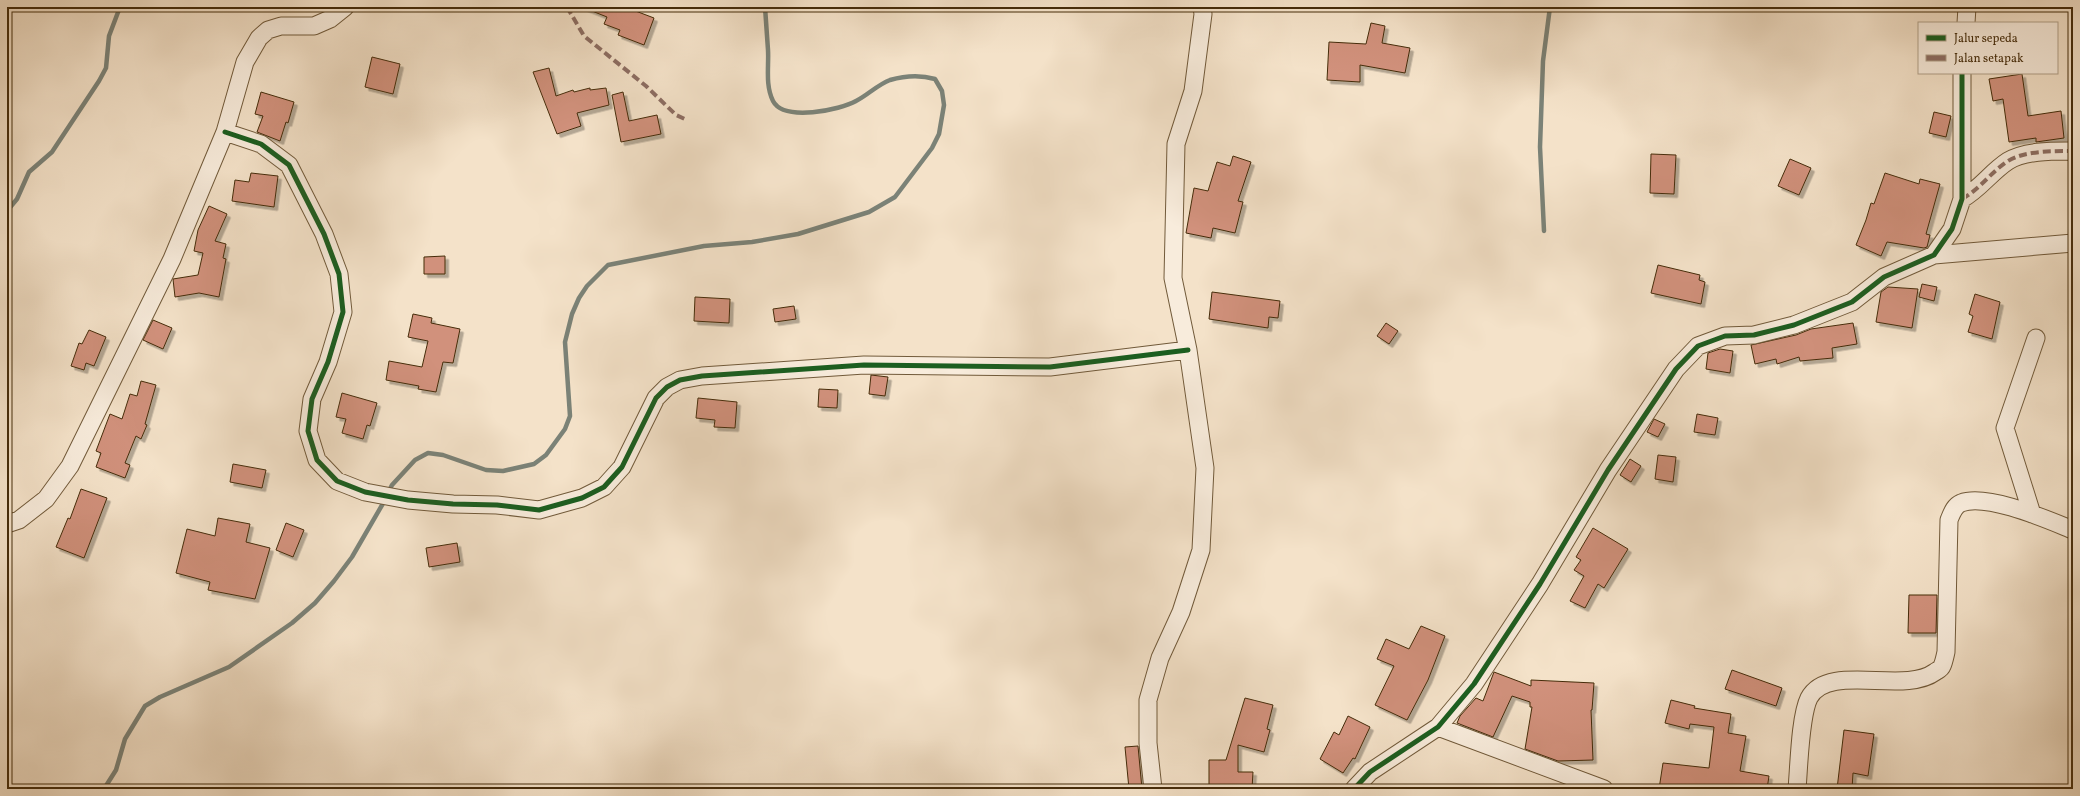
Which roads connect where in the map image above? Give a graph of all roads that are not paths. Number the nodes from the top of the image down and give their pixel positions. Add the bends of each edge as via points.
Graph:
1 (345, 7) edge
2 (1202, 7) edge
3 (1967, 7) edge
4 (1966, 22) edge
5 (1962, 74) edge
6 (225, 132) junction
7 (2073, 153) edge
8 (1962, 199) junction
9 (2073, 243) edge
10 (1934, 255) junction
11 (2036, 338) dead end
12 (1188, 350) junction
13 (2032, 514) junction
14 (7, 524) edge
15 (2073, 530) edge
16 (1438, 727) junction
17 (1153, 789) edge
18 (1354, 789) edge
19 (1604, 789) edge
20 (1797, 789) edge

1 - 6 street via 330,19 314,26 281,26 268,30 259,38 245,62
2 - 12 street via 1204,14 1193,91 1176,144 1173,278
3 - 4 street
5 - 8 street
6 - 12 street via 261,144 289,165 324,234 339,274 343,312 328,362 312,399 308,431 317,460 337,481 365,492 408,500 539,510 582,498 604,487 622,467 656,398 667,387 680,380 864,365 1050,367
6 - 14 street via 172,259 70,466 46,498 19,520
7 - 8 street via 2038,152 2008,160 1973,193
8 - 10 street via 1952,229
9 - 10 street
10 - 16 street via 1884,277 1852,302 1794,325 1754,334 1725,336 1698,346 1676,369 1608,470 1540,584 1474,684
11 - 13 street via 2005,428
12 - 17 street via 1206,468 1201,550 1181,612 1160,658 1148,700 1148,743
13 - 15 street
13 - 20 street via 2000,504 1977,501 1961,503 1954,508 1950,520 1946,652 1942,667 1928,677 1914,681 1832,681 1817,688 1809,698 1805,712
16 - 18 street via 1370,772
16 - 19 street

